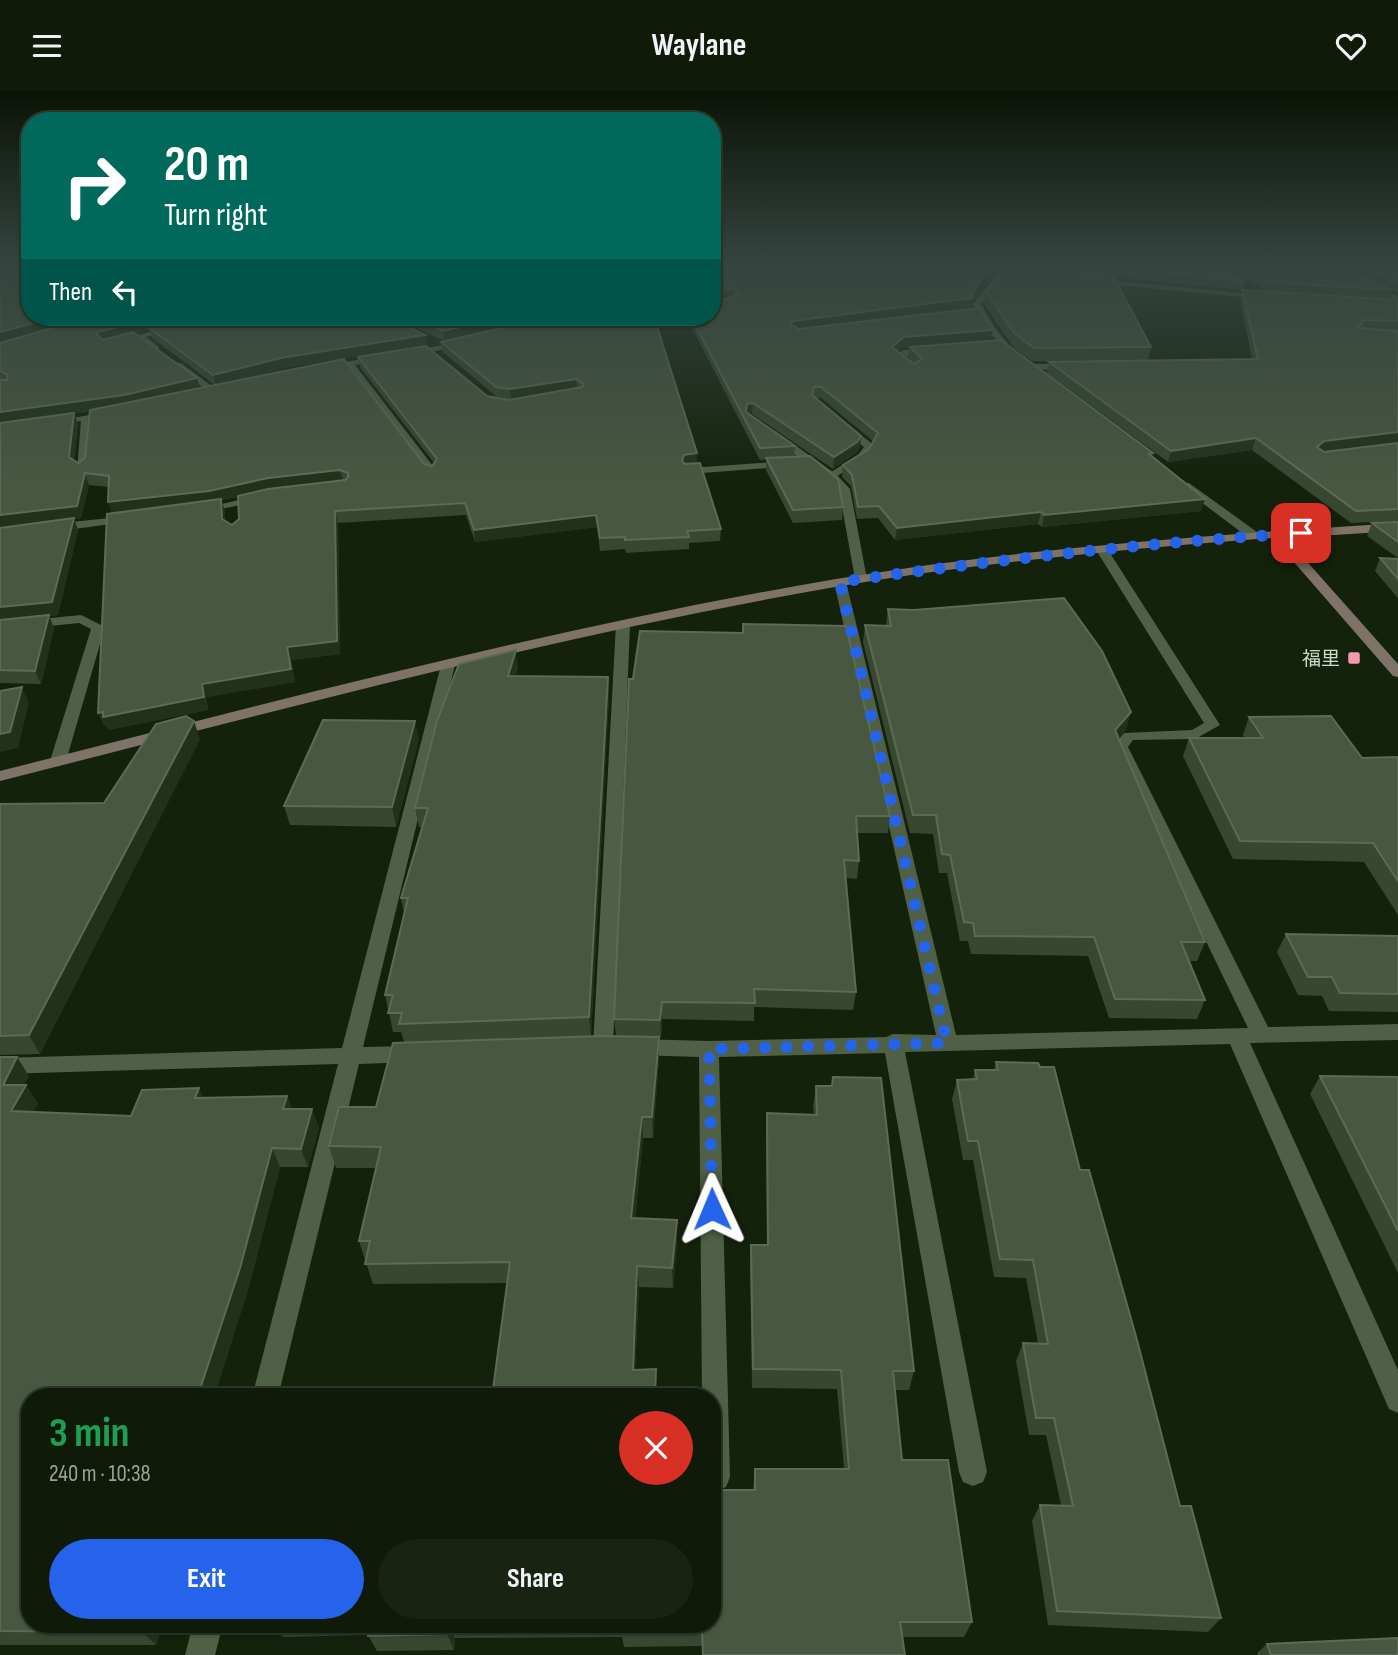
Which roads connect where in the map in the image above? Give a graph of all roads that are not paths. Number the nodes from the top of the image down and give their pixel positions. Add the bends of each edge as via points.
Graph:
1 (149, 334) edge
2 (995, 334) edge
3 (138, 337) junction
4 (128, 339) edge
5 (481, 339) edge
6 (1002, 344) junction
7 (431, 345) junction
8 (990, 345) edge
9 (940, 350) edge
10 (160, 352) edge
11 (403, 354) edge
12 (390, 356) edge
13 (170, 359) edge
14 (441, 359) edge
15 (349, 363) junction
16 (1083, 366) edge
17 (1029, 367) junction
18 (913, 369) edge
19 (310, 370) edge
20 (1045, 380) edge
21 (224, 387) edge
22 (212, 390) junction
23 (200, 393) edge
24 (118, 413) edge
25 (86, 419) junction
26 (838, 420) edge
27 (47, 423) edge
28 (761, 426) edge
29 (811, 462) junction
30 (81, 470) edge
31 (689, 471) edge
32 (432, 472) edge
33 (832, 476) junction
34 (1175, 478) edge
35 (271, 495) edge
36 (233, 504) junction
37 (186, 512) edge
38 (146, 516) edge
39 (234, 517) dead end
40 (1398, 527) edge
41 (40, 529) edge
42 (1276, 534) junction
43 (1253, 535) junction
44 (1102, 550) junction
45 (861, 579) junction
46 (840, 582) junction
47 (623, 624) junction
48 (0, 627) edge
49 (448, 665) junction
50 (1398, 673) edge
51 (58, 761) junction
52 (0, 776) edge
53 (1398, 1032) edge
54 (1261, 1034) junction
55 (1236, 1035) junction
56 (893, 1042) junction
57 (947, 1043) junction
58 (603, 1047) junction
59 (576, 1048) edge
60 (709, 1049) junction
61 (430, 1053) edge
62 (351, 1057) junction
63 (0, 1066) edge
64 (267, 1388) edge
65 (715, 1388) edge
66 (1398, 1400) edge
67 (973, 1472) dead end
68 (206, 1633) edge
69 (200, 1655) edge

1 - 3 street
2 - 6 street
3 - 4 street
3 - 10 street
5 - 7 street
6 - 8 street
6 - 17 street
7 - 11 street
7 - 14 street
9 - 18 street via 898,357
12 - 15 street
13 - 22 street
15 - 19 street
15 - 32 street
16 - 17 street
17 - 20 street
21 - 22 street
22 - 23 street
24 - 25 street
25 - 27 street
25 - 30 street
26 - 33 street via 870,446 862,457
28 - 29 street
29 - 31 street
29 - 33 street
33 - 45 street via 844,489
34 - 43 street
35 - 36 street
36 - 37 street
36 - 39 street
38 - 41 street
40 - 42 street
42 - 43 street
42 - 50 street
43 - 44 street
44 - 45 street
44 - 54 street via 1212,725 1195,733 1129,736 1120,747
45 - 46 street
46 - 47 street
46 - 57 street
47 - 49 street
47 - 58 street
48 - 51 street via 81,619 98,627
49 - 51 street
49 - 62 street
51 - 52 street
53 - 54 street
54 - 55 street
55 - 57 street
55 - 66 street
56 - 57 street
56 - 60 street
56 - 67 street
58 - 59 street
58 - 60 street
60 - 65 street
61 - 62 street
62 - 63 street
62 - 64 street
68 - 69 street

